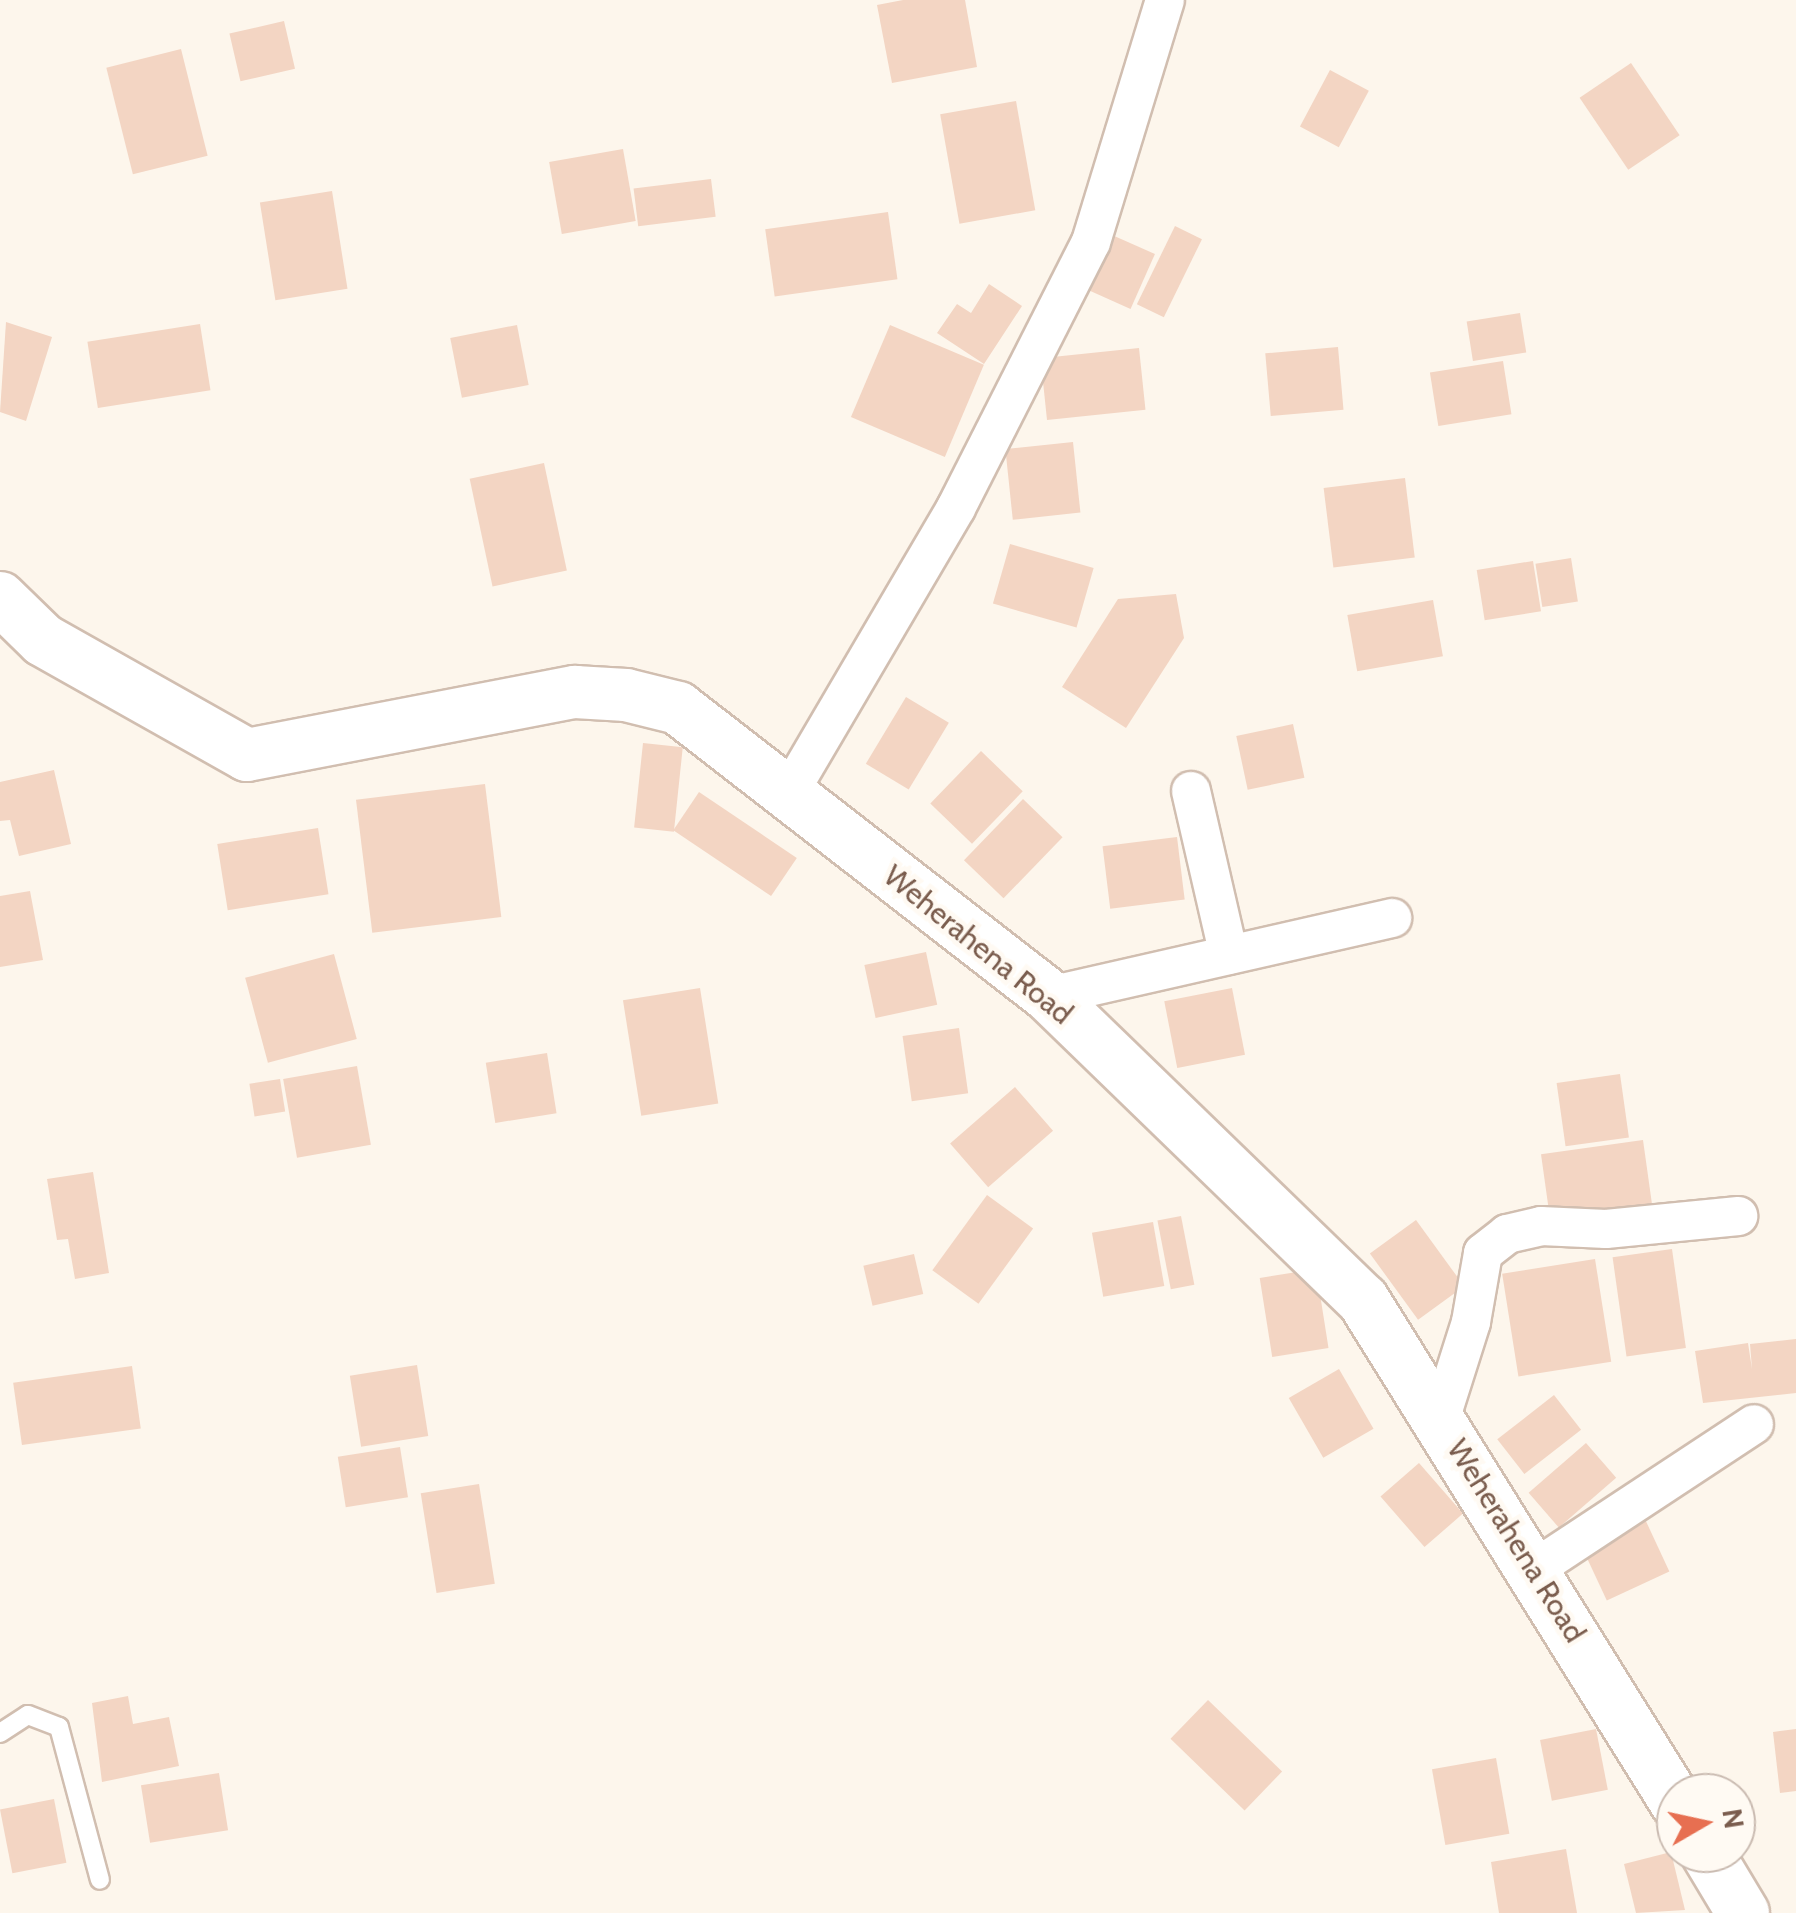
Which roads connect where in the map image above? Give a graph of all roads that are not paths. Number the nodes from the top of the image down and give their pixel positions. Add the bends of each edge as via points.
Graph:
1 (1165, 0) edge
2 (0, 598) edge
3 (1191, 791) dead end
4 (788, 796) junction
5 (1392, 918) dead end
6 (1229, 955) junction
7 (1050, 996) junction
8 (1738, 1216) dead end
9 (1440, 1420) junction
10 (1754, 1424) dead end
11 (1536, 1568) junction
12 (0, 1733) edge
13 (1659, 1773) edge
14 (1719, 1873) edge
15 (100, 1880) dead end
16 (1742, 1913) edge

1 - 4 street via 1091,242 956,508
2 - 4 main road, Weherahena Road via 42,640 247,755 575,692 626,695 678,708
3 - 6 street
4 - 7 main road, Weherahena Road
5 - 6 street
6 - 7 street
7 - 9 main road, Weherahena Road via 1363,1300
8 - 9 street via 1606,1229 1541,1226 1507,1234 1483,1253 1471,1322
9 - 11 main road, Weherahena Road
10 - 11 street
11 - 13 main road, Weherahena Road
12 - 15 lane via 28,1715 59,1727
14 - 16 main road

